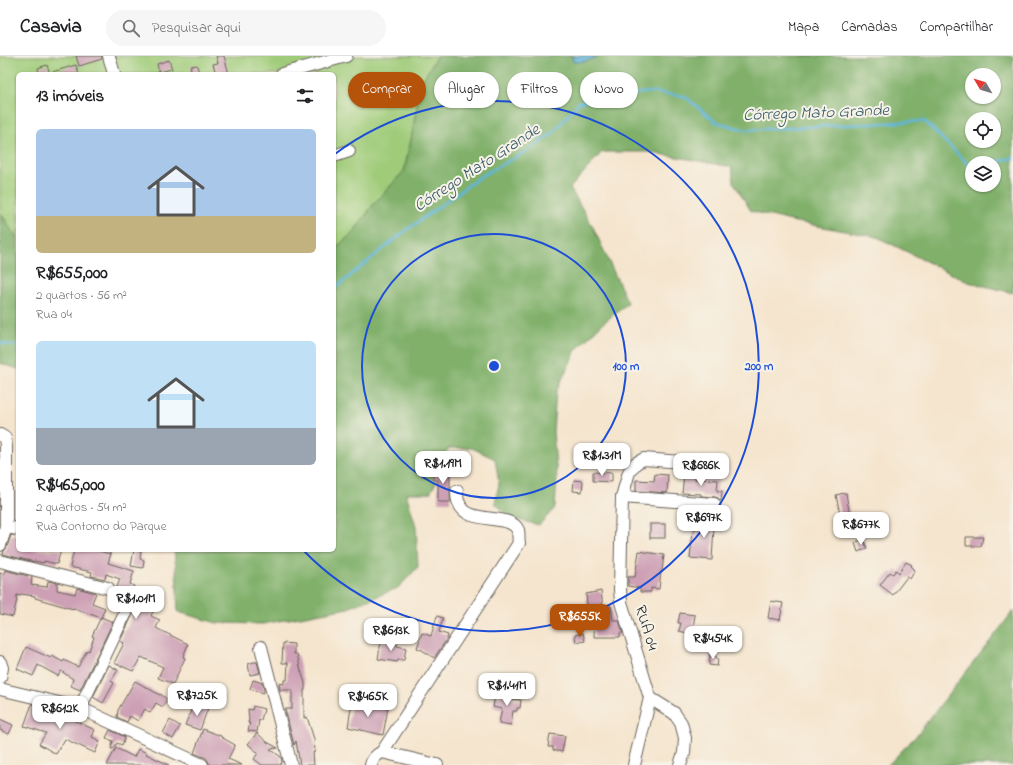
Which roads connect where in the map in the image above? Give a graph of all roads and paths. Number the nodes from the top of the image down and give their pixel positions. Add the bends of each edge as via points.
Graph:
1 (109, 56) edge
2 (346, 56) edge
3 (113, 72) edge
4 (289, 72) edge
5 (349, 151) dead end
6 (336, 155) edge
7 (0, 435) edge
8 (706, 464) dead end
9 (457, 491) dead end
10 (622, 497) junction
11 (714, 504) dead end
12 (6, 527) junction
13 (16, 529) edge
14 (0, 545) edge
15 (0, 561) edge
16 (108, 588) dead end
17 (130, 604) dead end
18 (260, 647) dead end
19 (0, 662) edge
20 (0, 678) edge
21 (0, 689) edge
22 (650, 698) junction
23 (80, 708) junction
24 (382, 752) junction
25 (202, 765) edge
26 (291, 765) edge
27 (371, 765) edge
28 (437, 765) edge
29 (634, 765) edge
30 (680, 765) edge

1 - 3 street
2 - 4 street
5 - 6 street
7 - 12 street via 5,438 6,446
8 - 10 street, RUA 04 via 644,459 636,463 629,472
9 - 24 street via 458,503 474,516 508,521 516,526 518,543
10 - 11 street
10 - 22 street, RUA 04 via 620,590
12 - 13 street
12 - 14 street
15 - 16 street
17 - 23 street
18 - 26 street
19 - 20 street
21 - 23 street
22 - 29 street, RUA 04
22 - 30 street via 674,713 681,723 685,738
23 - 25 street
24 - 27 street
24 - 28 street

